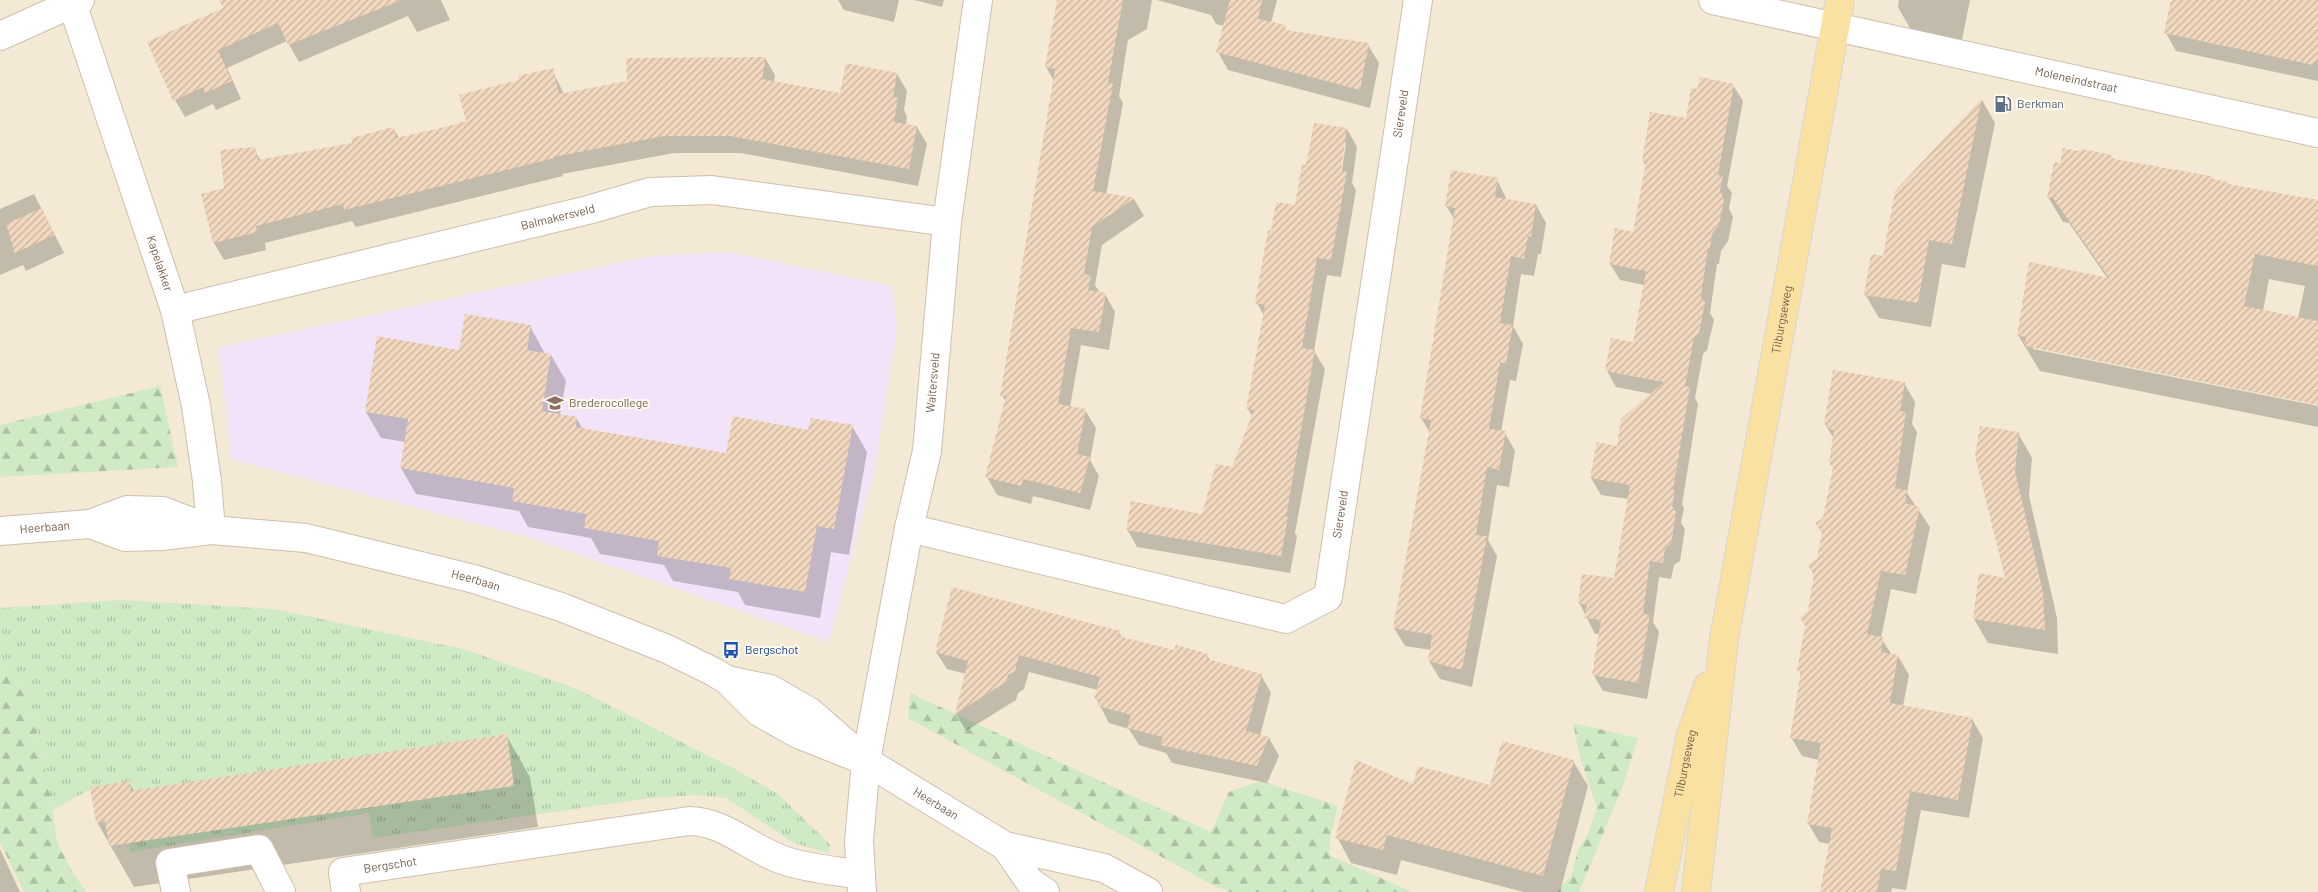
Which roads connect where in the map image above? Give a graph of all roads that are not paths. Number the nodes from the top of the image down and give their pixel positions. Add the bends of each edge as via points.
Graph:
1 (978, 0) edge
2 (1418, 0) edge
3 (1713, 0) edge
4 (1840, 0) edge
5 (75, 1) edge
6 (1835, 28) junction
7 (0, 36) edge
8 (2318, 132) edge
9 (947, 222) junction
10 (175, 310) junction
11 (909, 528) junction
12 (0, 530) edge
13 (211, 530) junction
14 (1724, 639) junction
15 (866, 761) junction
16 (1005, 846) junction
17 (862, 884) edge
18 (176, 892) edge
19 (281, 892) edge
20 (346, 892) edge
21 (1044, 892) edge
22 (1148, 892) edge
23 (1659, 892) edge
24 (1696, 892) edge

1 - 9 street, Waltersveld
2 - 11 street, Siereveld via 1328,598 1286,620
3 - 6 street, Moleneindstraat
4 - 6 main road, Tilburgseweg
5 - 7 street
5 - 10 street, Kapelakker
6 - 8 street, Moleneindstraat
6 - 14 main road, Tilburgseweg
9 - 10 street, Balmakersveld via 712,190 650,192 588,210
9 - 11 street, Waltersveld via 927,451
10 - 13 street, Kapelakker via 196,406
11 - 15 street, Waltersveld
12 - 13 street, Heerbaan via 90,524 125,537
13 - 15 street, Heerbaan via 306,538 474,580 570,610 668,649 727,680 759,712 798,734
14 - 23 main road, Tilburgseweg via 1691,735
14 - 24 main road, Tilburgseweg
15 - 16 street, Heerbaan
15 - 17 street, Bergschot via 859,841
16 - 21 street, Heerbaan via 1030,882
16 - 22 street, Heerbaan via 1104,868
17 - 20 street, Bergschot via 788,862 755,848 715,824 689,821 343,872
18 - 19 street via 170,863 259,849

